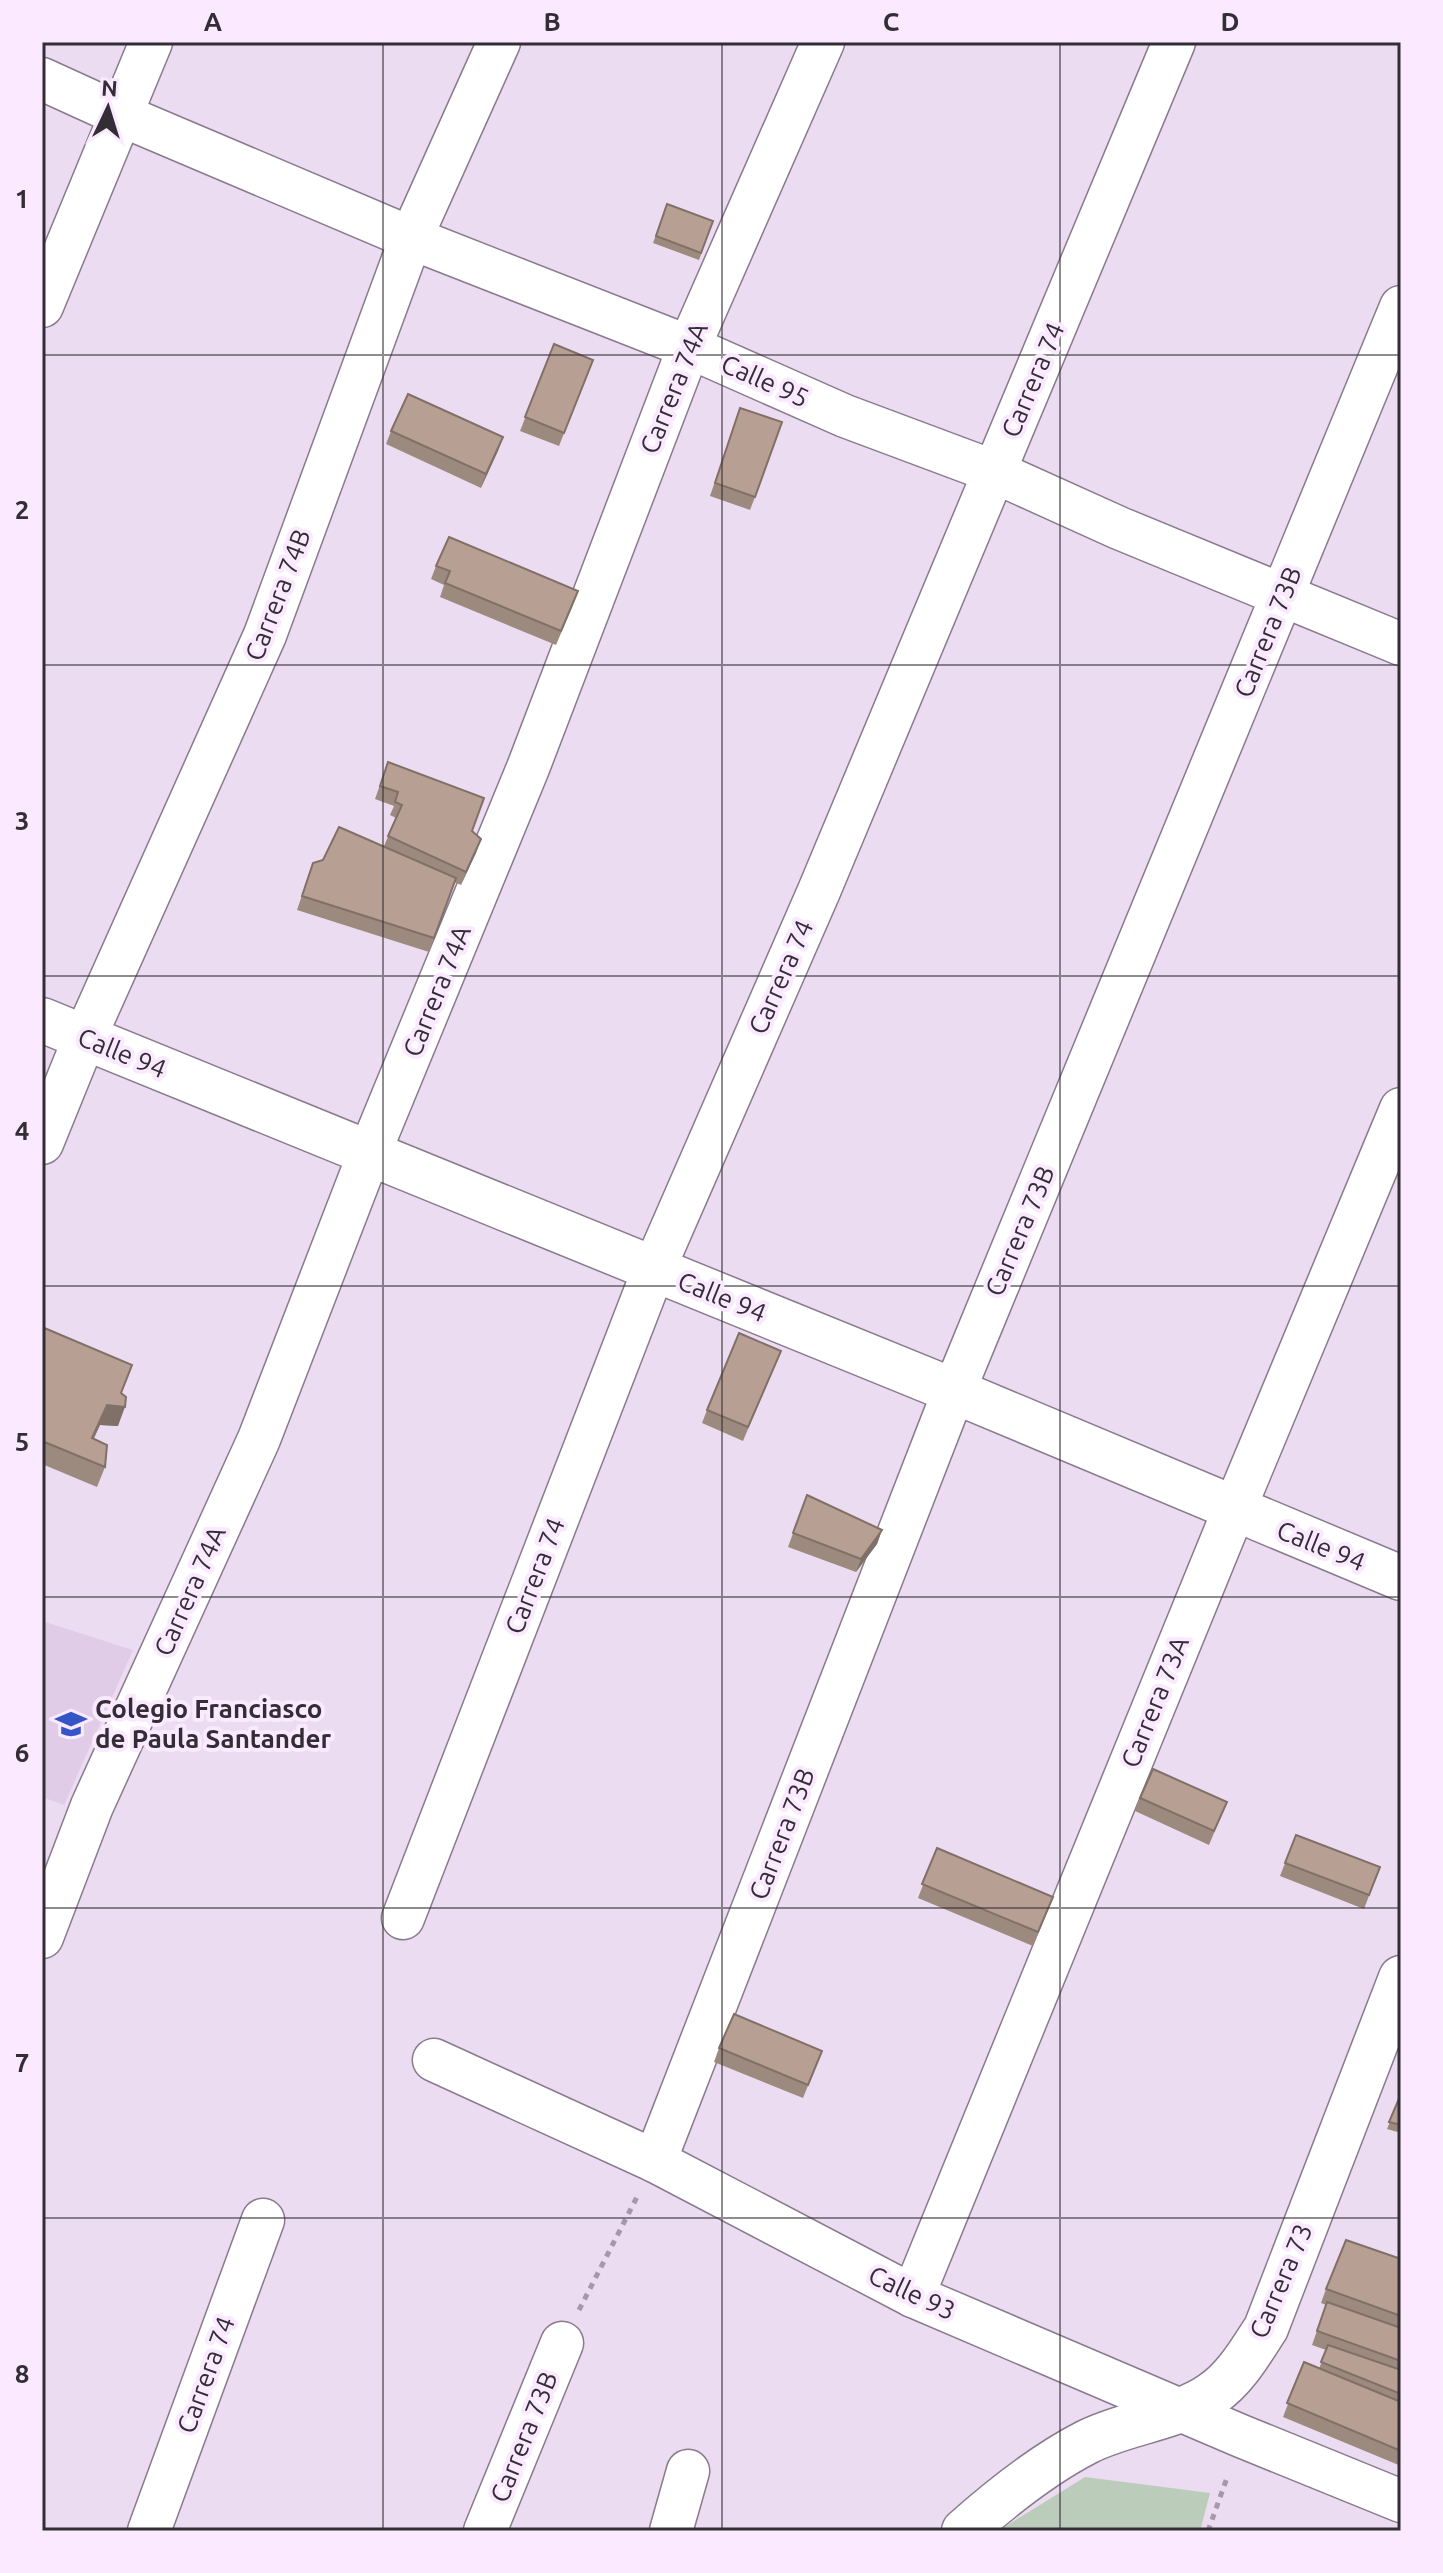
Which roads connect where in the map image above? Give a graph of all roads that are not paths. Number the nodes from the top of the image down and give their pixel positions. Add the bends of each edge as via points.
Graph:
1 (151, 42) edge
2 (499, 42) edge
3 (823, 42) edge
4 (1174, 42) edge
5 (42, 79) edge
6 (121, 115) junction
7 (411, 238) junction
8 (42, 306) edge
9 (1401, 307) edge
10 (689, 347) junction
11 (995, 472) junction
12 (1284, 596) junction
13 (1401, 644) edge
14 (42, 1020) edge
15 (85, 1037) junction
16 (1401, 1109) edge
17 (42, 1143) edge
18 (369, 1154) junction
19 (654, 1269) junction
20 (954, 1391) junction
21 (1234, 1510) junction
22 (1401, 1578) edge
23 (403, 1918) dead end
24 (42, 1937) edge
25 (1401, 1978) edge
26 (434, 2060) dead end
27 (655, 2161) junction
28 (263, 2220) dead end
29 (913, 2296) junction
30 (562, 2343) road end
31 (1180, 2409) junction
32 (688, 2471) dead end
33 (1401, 2501) edge
34 (149, 2531) edge
35 (485, 2531) edge
36 (671, 2531) edge
37 (964, 2531) edge

1 - 6 street
2 - 7 street, Carrera 74B
3 - 10 street, Carrera 74A
4 - 11 street, Carrera 74
5 - 6 street, Calle 95
6 - 7 street, Calle 95
6 - 8 street
7 - 10 street, Calle 95
7 - 15 street, Carrera 74B via 265,635
9 - 12 street, Carrera 73B
10 - 11 street, Calle 95 via 845,416
10 - 18 street, Carrera 74A via 528,768
11 - 12 street, Calle 95
11 - 19 street, Carrera 74
12 - 13 street, Calle 95
12 - 20 street, Carrera 73B
14 - 15 street, Calle 94
15 - 17 street, Carrera 74B
15 - 18 street, Calle 94
16 - 21 street, Carrera 73A
18 - 19 street, Calle 94
18 - 24 street, Carrera 74A via 259,1439 92,1806
19 - 20 street, Calle 94
19 - 23 street, Carrera 74
20 - 21 street, Calle 94
20 - 27 street, Carrera 73B
21 - 22 street, Calle 94
21 - 29 street, Carrera 73A
25 - 31 street, Carrera 73 via 1266,2328 1213,2394
26 - 27 street, Calle 93
27 - 29 street, Calle 93
28 - 34 street, Carrera 74
29 - 31 street, Calle 93
30 - 35 street, Carrera 73B
31 - 33 street, Calle 93
31 - 37 street, Carrera 73 via 1090,2440 999,2500
32 - 36 street

